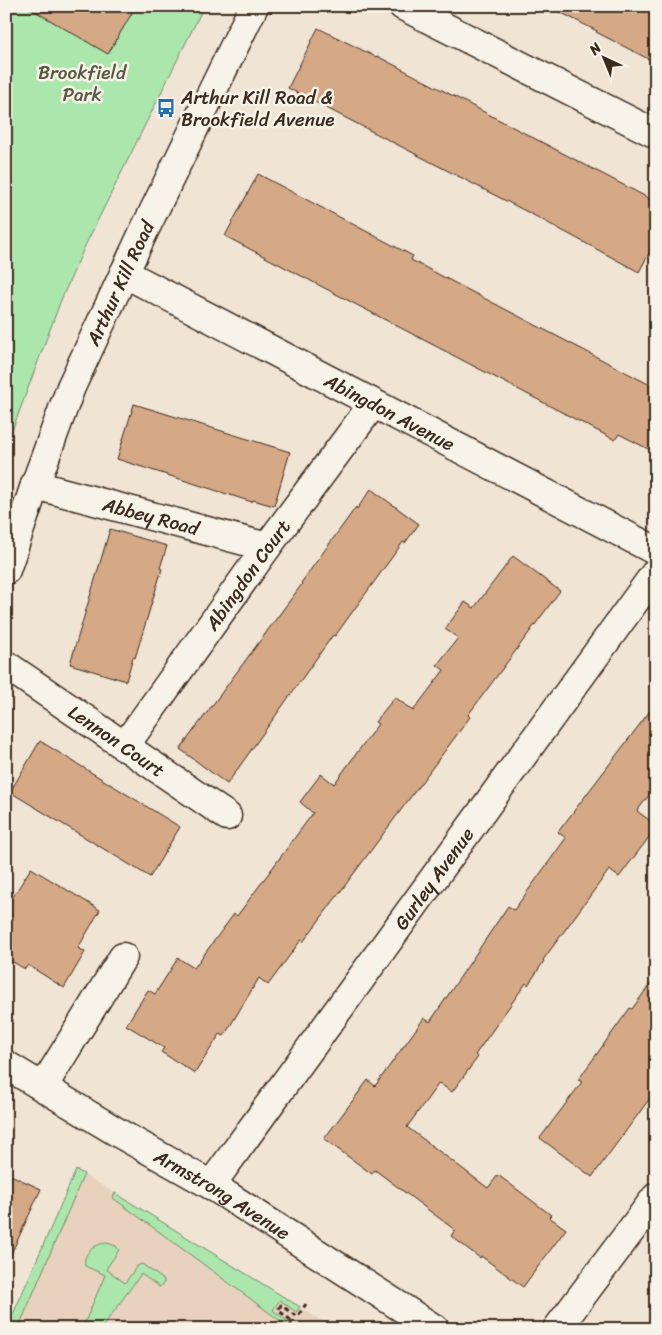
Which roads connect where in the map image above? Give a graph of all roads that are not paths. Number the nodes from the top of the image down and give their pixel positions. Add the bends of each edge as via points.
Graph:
1 (254, 6) edge
2 (403, 6) edge
3 (656, 134) edge
4 (124, 273) junction
5 (373, 404) junction
6 (34, 485) junction
7 (267, 547) junction
8 (656, 551) edge
9 (6, 570) edge
10 (656, 572) edge
11 (6, 665) edge
12 (124, 747) junction
13 (227, 816) dead end
14 (124, 957) dead end
15 (6, 1066) edge
16 (43, 1087) junction
17 (210, 1185) junction
18 (656, 1197) edge
19 (435, 1329) edge
20 (557, 1329) edge

1 - 4 street, Arthur Kill Road
2 - 3 street
4 - 5 street, Abingdon Avenue
4 - 6 street, Arthur Kill Road via 71,387
5 - 7 street, Abingdon Court
5 - 8 street, Abingdon Avenue
6 - 7 street, Abbey Road
6 - 9 street, Arthur Kill Road
7 - 12 street, Abingdon Court
10 - 17 street, Gurley Avenue
11 - 12 street, Lennon Court
12 - 13 street, Lennon Court
14 - 16 street
15 - 16 street, Armstrong Avenue
16 - 17 street, Armstrong Avenue
17 - 19 street, Armstrong Avenue
18 - 20 street

